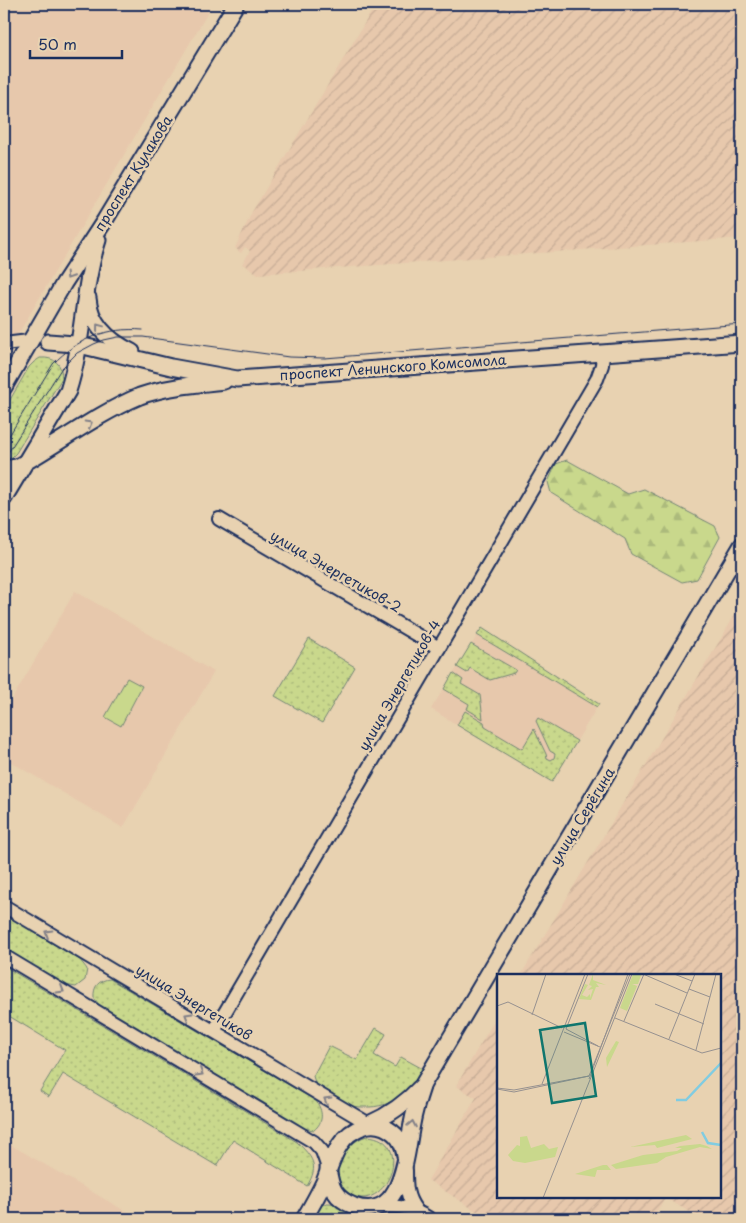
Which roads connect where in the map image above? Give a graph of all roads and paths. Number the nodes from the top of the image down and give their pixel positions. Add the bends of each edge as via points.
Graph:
1 (236, 4) edge
2 (104, 220) junction
3 (86, 284) junction
4 (29, 341) junction
5 (48, 342) junction
6 (742, 343) edge
7 (4, 344) edge
8 (78, 345) junction
9 (603, 352) junction
10 (171, 367) junction
11 (237, 379) junction
12 (4, 387) edge
13 (68, 391) junction
14 (25, 462) junction
15 (4, 469) edge
16 (4, 498) edge
17 (219, 519) dead end
18 (742, 545) edge
19 (439, 648) junction
20 (4, 906) edge
21 (4, 956) edge
22 (214, 1031) junction
23 (422, 1086) junction
24 (369, 1124) junction
25 (406, 1162) junction
26 (328, 1168) junction
27 (380, 1207) junction
28 (416, 1210) junction
29 (304, 1219) edge
30 (363, 1219) edge
31 (430, 1219) edge

1 - 2 main road, проспект Кулакова
2 - 3 main road
2 -> 4 main road, проспект Кулакова
3 - 8 main road
10 -> 3 main road via 143,358 113,342 100,330 88,304
4 - 5 main road, проспект Ленинского Комсомола
4 - 7 street
4 - 12 main road, проспект Кулакова
5 - 8 main road, проспект Ленинского Комсомола
5 - 13 main road via 64,350 70,362
6 - 9 main road, проспект Ленинского Комсомола
8 - 10 main road, проспект Ленинского Комсомола
8 - 13 main road
9 - 11 main road, проспект Ленинского Комсомола
9 - 19 street, улица Энергетиков-4 via 597,379
10 - 11 main road, проспект Ленинского Комсомола
14 -> 11 main road via 142,395
13 - 14 main road
14 - 15 main road
14 - 16 main road
17 - 19 street, улица Энергетиков-2
18 - 23 main road, улица Серёгина
19 - 22 street, улица Энергетиков-4
22 -> 20 street, улица Энергетиков
21 -> 26 street via 314,1142 322,1151
24 -> 22 street, улица Энергетиков
23 - 24 main road via 385,1117
25 -> 23 main road
24 - 25 main road via 383,1126 397,1135 404,1146
24 - 26 main road via 347,1135
25 - 27 main road via 397,1190
25 - 28 street via 406,1192
26 - 27 main road via 335,1194 346,1203 363,1208
26 - 29 main road
27 - 28 street
27 - 30 main road
28 - 31 street

